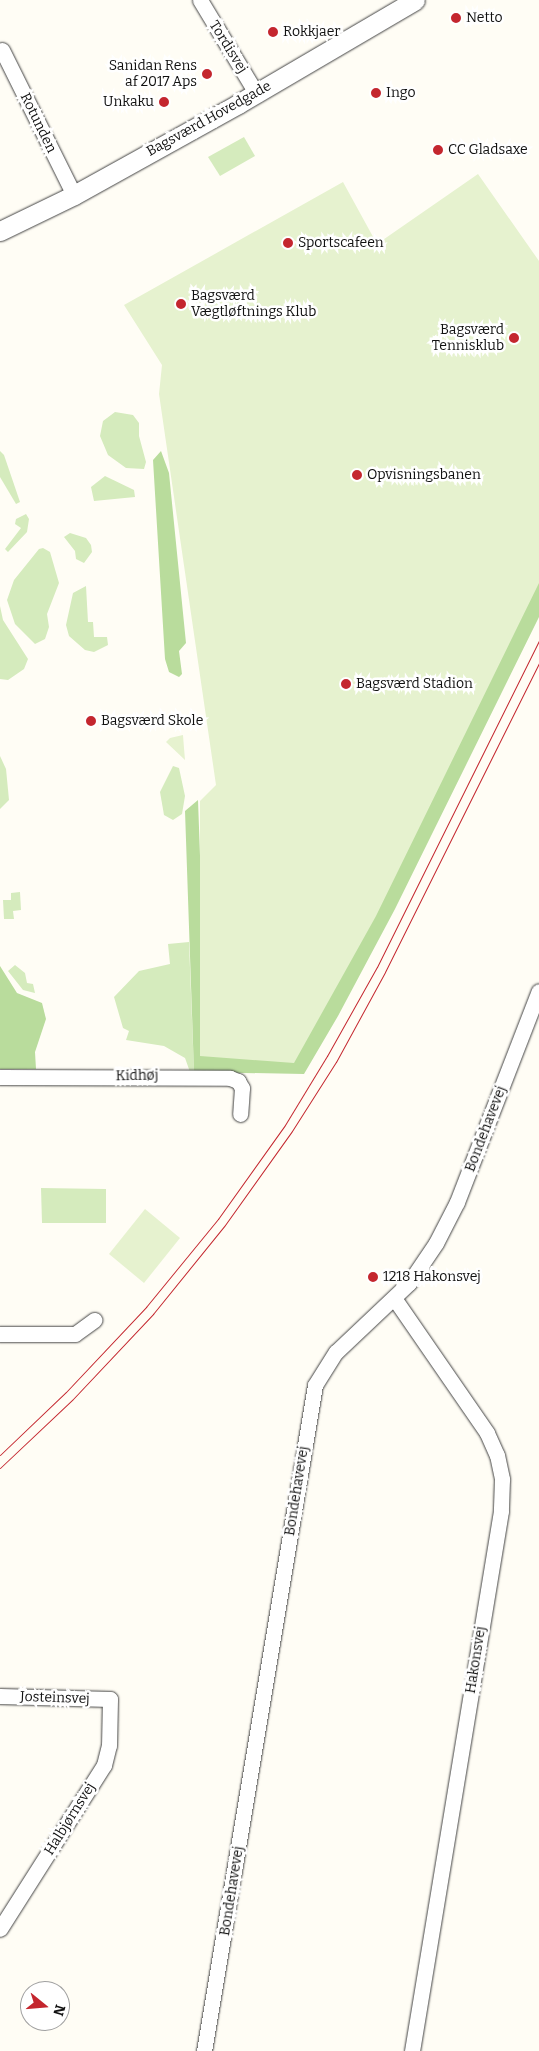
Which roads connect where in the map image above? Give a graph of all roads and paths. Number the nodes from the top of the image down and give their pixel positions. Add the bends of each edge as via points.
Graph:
1 (200, 0) edge
2 (415, 0) edge
3 (2, 50) dead end
4 (256, 93) junction
5 (74, 195) junction
6 (0, 231) edge
7 (539, 991) edge
8 (0, 1077) edge
9 (240, 1114) dead end
10 (394, 1298) junction
11 (94, 1320) dead end
12 (0, 1334) edge
13 (0, 1696) edge
14 (110, 1700) joint
15 (0, 1929) edge
16 (204, 2051) edge
17 (412, 2051) edge

1 - 4 street, Tordisvej
2 - 4 street, Bagsværd Hovedgade
3 - 5 street, Rotunden
4 - 5 street, Bagsværd Hovedgade
5 - 6 street, Bagsværd Hovedgade
7 - 10 street, Bondehavevej via 457,1202 436,1243
8 - 9 street, Kidhøj via 230,1078 238,1081 242,1088
10 - 16 street, Bondehavevej via 336,1352 315,1385
10 - 17 street, Hakonsvej via 486,1433 497,1455 502,1478 501,1512
11 - 12 street via 75,1334
13 - 14 street, Josteinsvej
14 - 15 street, Halbjørnsvej via 104,1765

